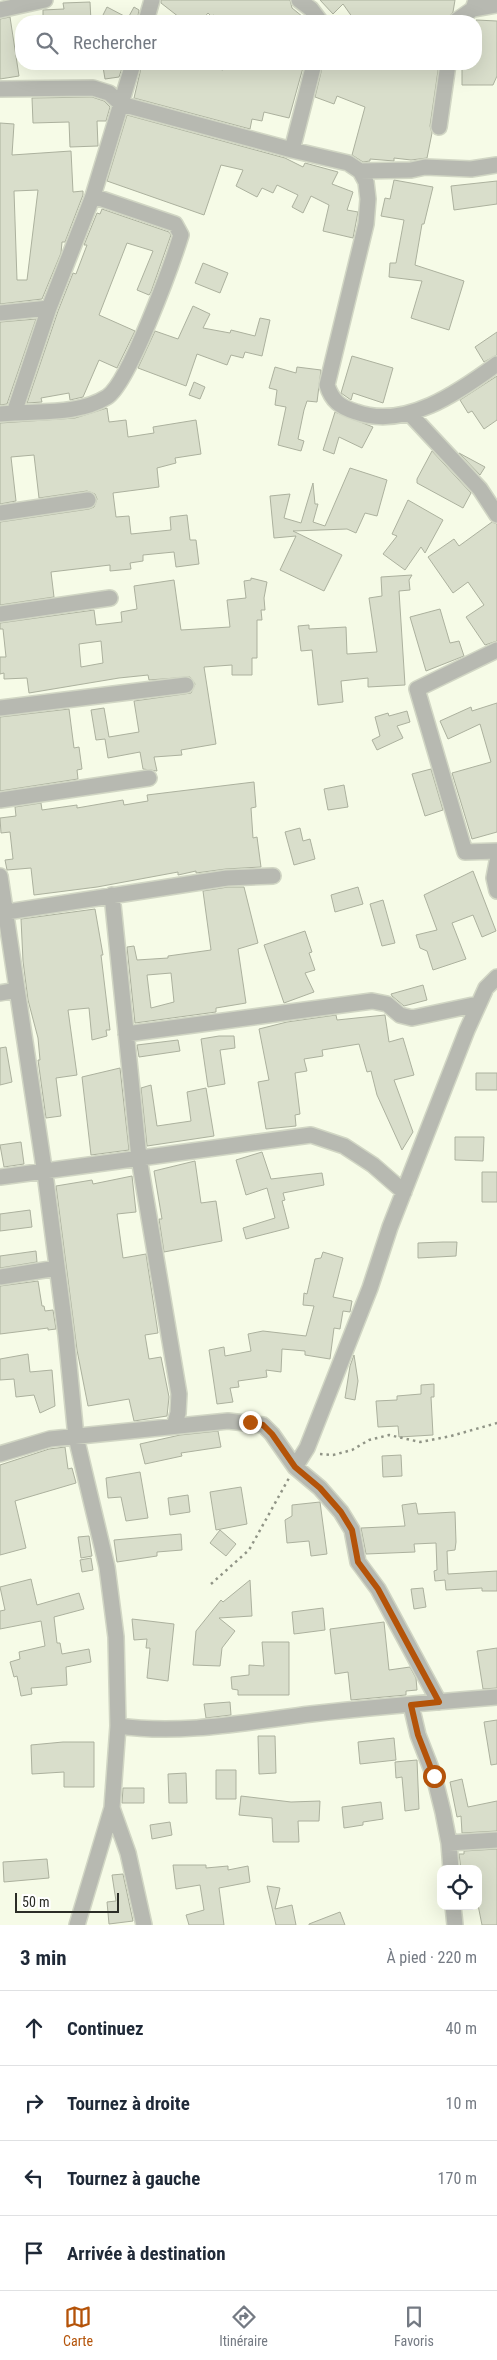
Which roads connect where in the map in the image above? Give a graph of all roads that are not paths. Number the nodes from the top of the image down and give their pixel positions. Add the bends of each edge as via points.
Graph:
1 (45, 0) edge
2 (152, 0) edge
3 (299, 0) edge
4 (474, 4) edge
5 (497, 5) edge
6 (0, 10) edge
7 (148, 15) edge
8 (316, 15) edge
9 (462, 15) edge
10 (131, 70) edge
11 (312, 70) edge
12 (447, 70) edge
13 (0, 89) edge
14 (121, 104) junction
15 (439, 127) dead end
16 (292, 150) junction
17 (497, 165) edge
18 (360, 171) junction
19 (92, 196) junction
20 (48, 308) junction
21 (0, 313) edge
22 (497, 364) edge
23 (7, 413) edge
24 (410, 414) junction
25 (88, 500) dead end
26 (0, 513) edge
27 (497, 515) edge
28 (110, 598) dead end
29 (0, 614) edge
30 (497, 650) edge
31 (186, 685) dead end
32 (0, 708) edge
33 (149, 778) dead end
34 (0, 800) edge
35 (497, 851) edge
36 (497, 862) edge
37 (0, 876) edge
38 (273, 876) dead end
39 (497, 891) edge
40 (112, 895) junction
41 (2, 913) edge
42 (497, 977) edge
43 (491, 988) edge
44 (17, 990) junction
45 (0, 992) edge
46 (478, 1004) junction
47 (126, 1034) junction
48 (139, 1158) junction
49 (45, 1172) junction
50 (0, 1177) edge
51 (404, 1192) junction
52 (57, 1268) junction
53 (0, 1276) edge
54 (174, 1426) junction
55 (76, 1437) junction
56 (0, 1454) edge
57 (295, 1467) junction
58 (497, 1697) edge
59 (439, 1702) junction
60 (411, 1705) junction
61 (118, 1726) junction
62 (112, 1808) junction
63 (497, 1840) edge
64 (449, 1843) junction
65 (451, 1865) edge
66 (453, 1910) edge
67 (76, 1925) edge
68 (144, 1925) edge
69 (455, 1925) edge

1 - 6 street
2 - 7 street
3 - 8 street
4 - 5 street
4 - 9 street
10 - 14 street
11 - 16 street
12 - 15 street
13 - 14 street via 93,88 109,93
14 - 16 street
14 - 19 street
16 - 18 street via 348,163
17 - 18 street
18 - 24 street via 366,182 368,199 366,224 327,385 331,397 341,407 359,414 388,418
19 - 20 street
19 - 23 street via 175,224 181,235 173,260 119,386 107,397 72,409
20 - 21 street
20 - 23 street
22 - 24 street via 462,387
24 - 27 street via 480,489
25 - 26 street
28 - 29 street
30 - 35 street via 417,688 465,852
31 - 32 street
33 - 34 street
36 - 39 street via 494,878
37 - 41 street
38 - 40 street via 227,878
40 - 41 street
40 - 47 street
41 - 44 street
42 - 43 street
43 - 46 street
44 - 45 street
44 - 49 street
46 - 47 street via 412,1018 400,1016 387,1004 372,1001
46 - 51 street
47 - 48 street
48 - 49 street
48 - 51 street via 311,1135 344,1146 373,1164
48 - 54 street via 178,1394
49 - 50 street
49 - 52 street
51 - 57 street via 307,1448
52 - 53 street
52 - 55 street
54 - 55 street
54 - 57 street via 228,1421 263,1425
55 - 56 street via 50,1439
55 - 61 street via 107,1567 116,1637
57 - 59 street via 341,1512 352,1530 358,1562 378,1589
58 - 59 street
59 - 60 street
60 - 61 street via 161,1731
60 - 64 street via 418,1735 434,1776
61 - 62 street
62 - 67 street
62 - 68 street via 128,1852
63 - 64 street
64 - 65 street
66 - 69 street

